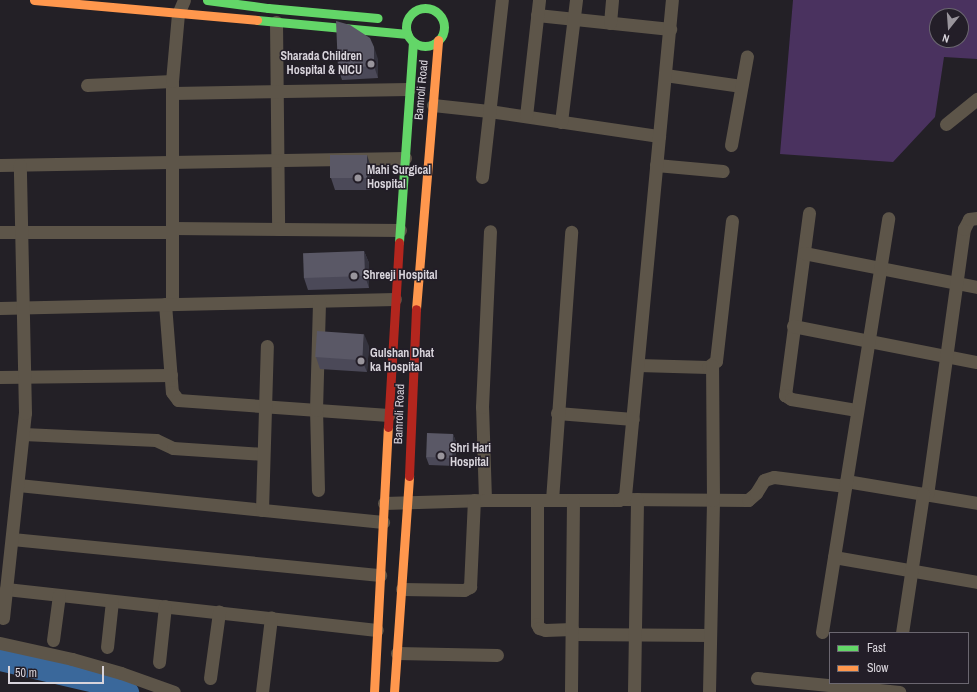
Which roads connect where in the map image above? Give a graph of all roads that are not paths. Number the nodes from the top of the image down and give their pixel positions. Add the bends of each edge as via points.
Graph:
1 (34, 0) edge
2 (184, 0) edge
3 (208, 0) edge
4 (442, 0) edge
5 (502, 0) edge
6 (539, 0) edge
7 (576, 0) edge
8 (612, 0) edge
9 (672, 0) edge
10 (269, 4) edge
11 (418, 5) edge
12 (178, 14) junction
13 (537, 15) junction
14 (440, 16) junction
15 (573, 19) junction
16 (399, 20) junction
17 (276, 22) junction
18 (610, 23) junction
19 (670, 29) junction
20 (407, 34) junction
21 (438, 40) junction
22 (413, 42) junction
23 (747, 56) dead end
24 (665, 75) junction
25 (87, 85) dead end
26 (741, 86) junction
27 (172, 87) junction
28 (409, 89) junction
29 (277, 91) junction
30 (977, 99) edge
31 (433, 105) junction
32 (489, 111) junction
33 (526, 116) junction
34 (561, 122) junction
35 (946, 124) dead end
36 (659, 136) junction
37 (730, 145) dead end
38 (405, 158) junction
39 (278, 161) junction
40 (172, 163) junction
41 (0, 165) edge
42 (20, 165) junction
43 (656, 165) junction
44 (723, 171) dead end
45 (482, 177) dead end
46 (809, 213) dead end
47 (888, 218) dead end
48 (977, 218) edge
49 (732, 221) dead end
50 (278, 229) junction
51 (172, 230) junction
52 (400, 230) junction
53 (490, 231) dead end
54 (0, 232) edge
55 (22, 232) junction
56 (570, 232) dead end
57 (804, 253) junction
58 (880, 268) junction
59 (958, 283) junction
60 (977, 287) edge
61 (395, 299) junction
62 (319, 301) junction
63 (168, 304) junction
64 (0, 308) edge
65 (24, 308) junction
66 (793, 326) junction
67 (868, 342) junction
68 (267, 346) dead end
69 (947, 357) junction
70 (977, 362) edge
71 (638, 365) junction
72 (712, 366) junction
73 (171, 376) junction
74 (0, 377) edge
75 (24, 377) junction
76 (265, 406) junction
77 (316, 410) junction
78 (857, 410) junction
79 (557, 413) junction
80 (388, 415) junction
81 (633, 419) junction
82 (23, 434) junction
83 (264, 454) junction
84 (846, 484) junction
85 (18, 485) junction
86 (318, 490) dead end
87 (925, 494) junction
88 (622, 499) junction
89 (637, 499) junction
90 (479, 500) junction
91 (537, 500) junction
92 (552, 500) junction
93 (574, 500) junction
94 (713, 500) junction
95 (384, 503) junction
96 (408, 503) junction
97 (977, 503) edge
98 (262, 510) junction
99 (383, 522) junction
100 (12, 539) junction
101 (834, 558) junction
102 (911, 572) junction
103 (380, 575) junction
104 (977, 582) edge
105 (4, 585) edge
106 (402, 589) junction
107 (59, 595) junction
108 (112, 601) junction
109 (165, 606) junction
110 (219, 612) junction
111 (3, 618) dead end
112 (271, 618) junction
113 (377, 630) junction
114 (572, 632) junction
115 (822, 632) dead end
116 (902, 632) edge
117 (709, 635) junction
118 (635, 636) junction
119 (53, 640) dead end
120 (0, 643) edge
121 (107, 647) dead end
122 (397, 653) junction
123 (497, 655) dead end
124 (159, 662) dead end
125 (210, 678) dead end
126 (757, 678) dead end
127 (174, 692) edge
128 (262, 692) edge
129 (374, 692) edge
130 (394, 692) edge
131 (571, 692) edge
132 (634, 692) edge
133 (708, 692) edge
134 (899, 692) edge

1 - 12 street
2 - 12 street
3 - 10 street
4 - 14 street
5 - 32 street
6 - 13 street
7 - 15 street
8 - 18 street
9 - 19 street
10 - 16 street
11 - 14 street via 431,9
11 - 16 street via 412,13
12 - 17 street
12 - 27 street
13 - 15 street
13 - 33 street
14 - 21 street via 444,27
15 - 18 street
15 - 34 street
16 - 20 street
17 - 20 street
17 - 29 street
18 - 19 street
19 - 24 street
20 - 22 street
21 - 22 street via 425,46
21 - 31 street, Bamroli Road
22 - 28 street, Bamroli Road
23 - 26 street
24 - 26 street
24 - 36 street
25 - 27 street
26 - 37 street
27 - 29 street
27 - 40 street
28 - 29 street
28 - 38 street, Bamroli Road
29 - 39 street
30 - 35 street
31 - 32 street
31 - 96 street, Bamroli Road via 416,299
32 - 33 street
32 - 45 street
33 - 34 street
34 - 36 street
36 - 43 street
38 - 39 street
38 - 52 street, Bamroli Road
39 - 40 street
39 - 50 street
40 - 42 street
40 - 51 street
41 - 42 street
42 - 55 street
43 - 44 street
43 - 71 street
46 - 57 street
47 - 58 street
48 - 59 street via 969,219 964,229
49 - 72 street via 718,356
50 - 51 street
50 - 52 street
51 - 55 street
51 - 63 street
52 - 61 street, Bamroli Road
53 - 90 street
54 - 55 street
55 - 65 street
56 - 79 street
57 - 58 street
57 - 66 street
58 - 59 street
58 - 67 street
59 - 60 street
59 - 69 street
61 - 62 street
61 - 80 street, Bamroli Road
62 - 63 street
62 - 77 street
63 - 65 street
63 - 73 street
64 - 65 street
65 - 75 street
66 - 67 street
66 - 78 street via 785,395 791,399
67 - 69 street
67 - 78 street
68 - 76 street
69 - 70 street
69 - 87 street
71 - 72 street
71 - 81 street
72 - 94 street
73 - 75 street
73 - 76 street via 172,392 178,400
74 - 75 street
75 - 82 street
76 - 77 street
76 - 83 street
77 - 80 street
77 - 86 street
78 - 84 street
79 - 81 street
79 - 92 street
80 - 95 street, Bamroli Road
81 - 88 street via 626,490
82 - 83 street via 156,440 173,448
82 - 85 street
83 - 98 street
84 - 87 street
84 - 94 street via 774,477 764,480 748,500
84 - 101 street
85 - 98 street
85 - 100 street
87 - 97 street
87 - 102 street
88 - 89 street
88 - 93 street
89 - 94 street
89 - 118 street
90 - 91 street
90 - 96 street
90 - 106 street via 470,587 464,590
91 - 92 street
91 - 114 street via 537,624 545,630
92 - 93 street
93 - 114 street
94 - 117 street
95 - 96 street
95 - 99 street, Bamroli Road
96 - 106 street, Bamroli Road
98 - 99 street
99 - 103 street, Bamroli Road
100 - 103 street
100 - 105 street
101 - 102 street
101 - 115 street
102 - 104 street
102 - 116 street
103 - 113 street, Bamroli Road
105 - 107 street
105 - 111 street
106 - 122 street, Bamroli Road
107 - 108 street
107 - 119 street
108 - 109 street
108 - 121 street
109 - 110 street
109 - 124 street
110 - 112 street
110 - 125 street
112 - 113 street
112 - 128 street
113 - 129 street, Bamroli Road
114 - 118 street
114 - 131 street
117 - 118 street
117 - 133 street
118 - 132 street
120 - 127 street via 72,659
122 - 123 street
122 - 130 street, Bamroli Road
126 - 134 street

